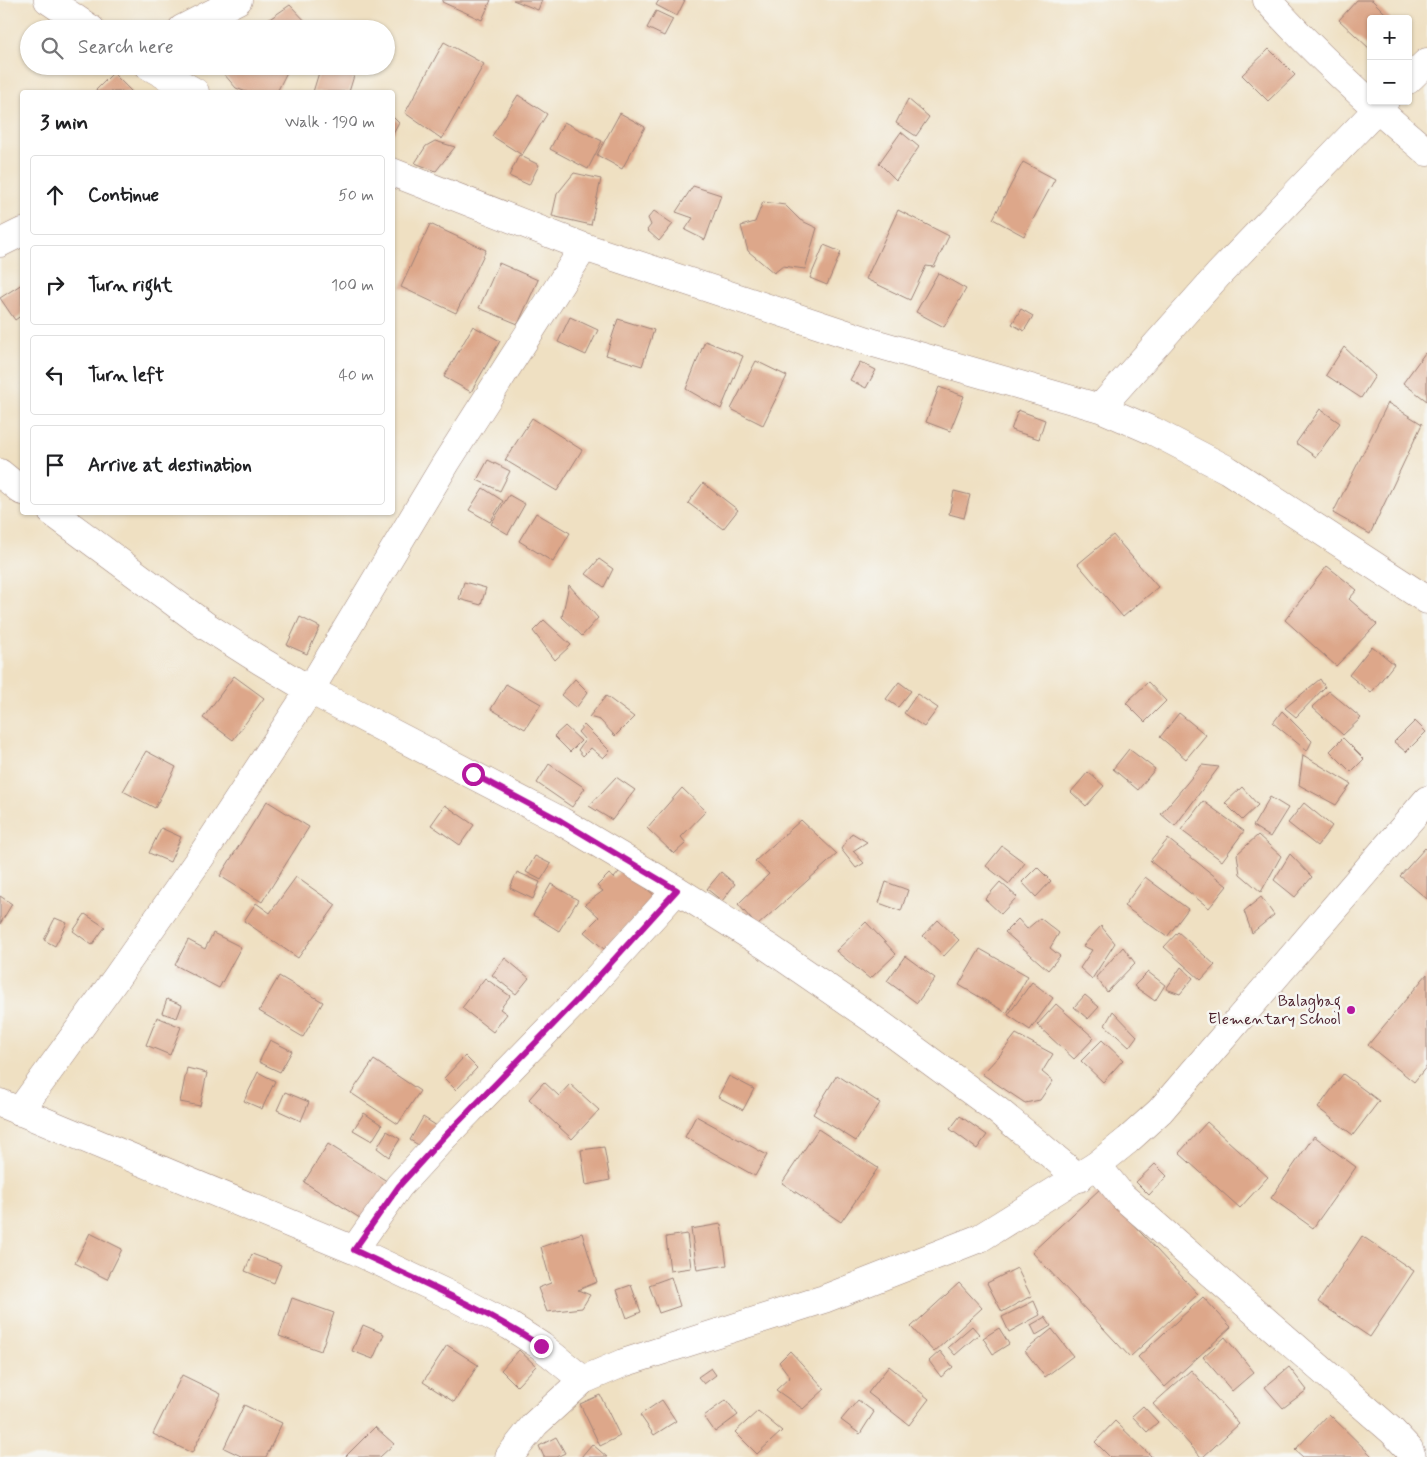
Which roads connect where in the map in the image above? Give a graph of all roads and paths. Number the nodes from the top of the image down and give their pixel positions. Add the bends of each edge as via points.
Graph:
1 (48, 0) edge
2 (238, 0) edge
3 (1267, 0) edge
4 (78, 20) edge
5 (199, 20) edge
6 (1427, 62) edge
7 (165, 75) edge
8 (1412, 76) edge
9 (191, 90) edge
10 (1367, 93) edge
11 (1380, 105) edge
12 (1427, 152) edge
13 (395, 173) edge
14 (20, 233) edge
15 (0, 243) edge
16 (584, 247) junction
17 (1100, 408) junction
18 (0, 473) edge
19 (20, 489) edge
20 (56, 515) edge
21 (1427, 600) edge
22 (310, 690) junction
23 (1426, 803) edge
24 (677, 890) junction
25 (10, 1107) edge
26 (1088, 1171) junction
27 (354, 1250) junction
28 (584, 1380) junction
29 (509, 1457) edge
30 (1412, 1457) edge

1 - 4 street
2 - 5 street
3 - 10 street
6 - 8 street
7 - 9 street
11 - 12 street
11 - 17 street via 1218,275
13 - 16 street
14 - 15 street
16 - 17 street via 874,343
16 - 22 street via 446,463
17 - 21 street via 1228,470
18 - 19 street
20 - 22 street via 206,626
22 - 24 street via 561,821
22 - 25 street via 117,977
23 - 26 street via 1160,1111
24 - 26 street via 768,947
24 - 27 street via 580,997 399,1186
25 - 27 street
26 - 28 street via 980,1238 824,1299 632,1360
26 - 30 street via 1122,1196 1392,1431
27 - 28 street via 510,1326
28 - 29 street via 535,1424

